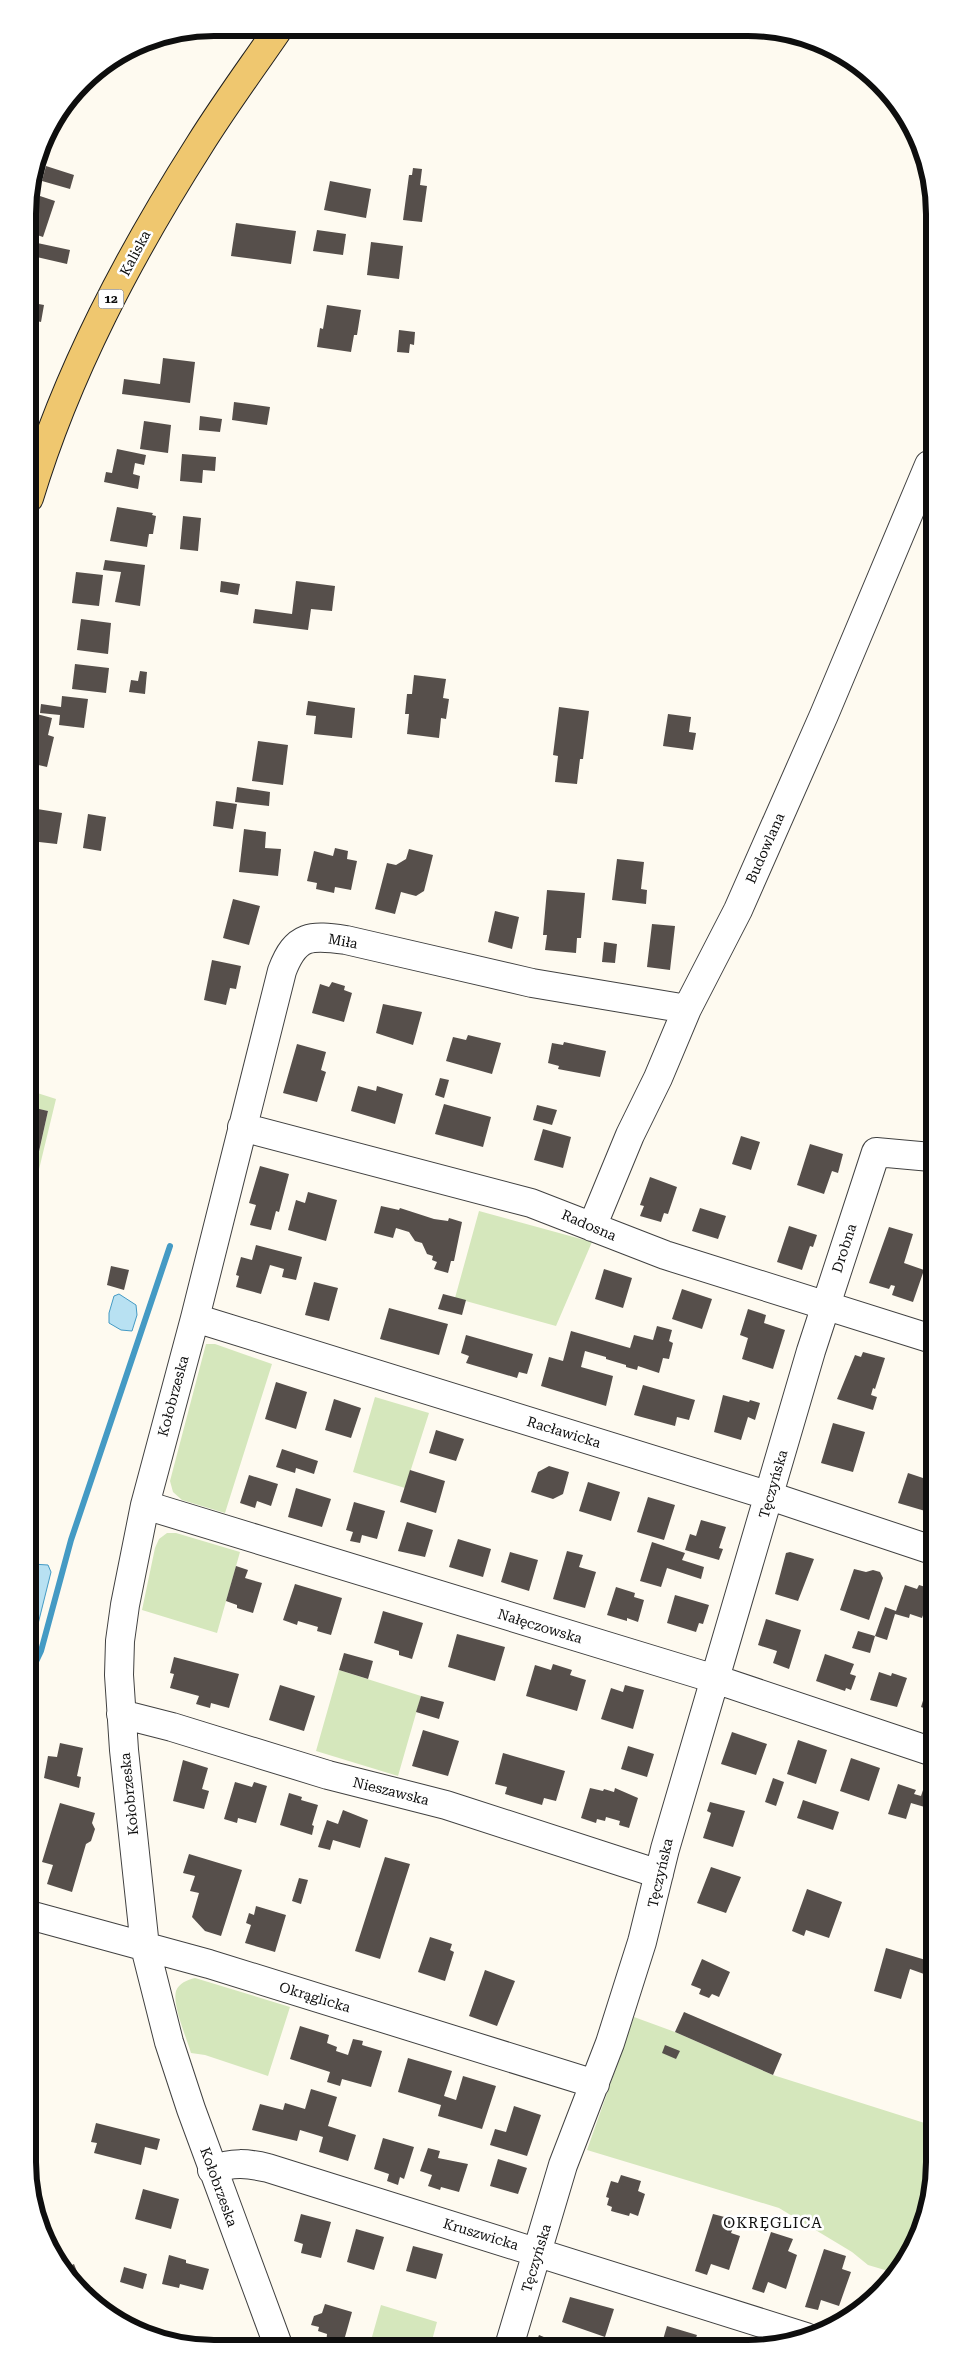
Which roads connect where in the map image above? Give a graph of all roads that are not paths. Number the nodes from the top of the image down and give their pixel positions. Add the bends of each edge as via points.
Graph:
1 (273, 37) edge
2 (926, 472) edge
3 (36, 479) edge
4 (687, 1009) junction
5 (242, 1127) junction
6 (926, 1157) edge
7 (592, 1227) junction
8 (215, 1233) joint
9 (825, 1305) junction
10 (195, 1318) junction
11 (926, 1337) edge
12 (798, 1398) joint
13 (770, 1496) junction
14 (145, 1505) junction
15 (926, 1548) edge
16 (715, 1679) junction
17 (121, 1714) junction
18 (926, 1750) edge
19 (659, 1874) junction
20 (36, 1917) edge
21 (145, 1947) junction
22 (594, 2084) junction
23 (212, 2170) junction
24 (538, 2252) junction
25 (795, 2334) edge
26 (276, 2340) edge
27 (511, 2340) edge

1 - 3 main road, Kaliska / 12 via 200,142 145,234 103,313 65,399
2 - 4 street, Budowlana via 738,910
4 - 5 street, Miła via 532,984 346,940 309,937 297,943 288,954 282,971
4 - 7 street, Budowlana
5 - 7 street, Radosna via 531,1202
5 - 8 street, Miła
6 - 9 street, Drobna via 876,1152
7 - 9 street, Radosna via 666,1255
8 - 10 street, Kołobrzeska
9 - 11 street, Radosna
9 - 12 street, Drobna
10 - 13 street, Racławicka
10 - 14 street, Kołobrzeska
12 - 13 street, Tęczyńska
13 - 15 street, Racławicka
13 - 16 street, Tęczyńska
14 - 16 street, Nałęczowska
14 - 17 street, Kołobrzeska via 120,1641
16 - 18 street, Nałęczowska
16 - 19 street, Tęczyńska
17 - 19 street, Nieszawska via 328,1775 446,1805
17 - 21 street, Kołobrzeska
19 - 22 street, Tęczyńska via 644,1935
20 - 21 street, Okrąglicka
21 - 22 street, Okrąglicka
21 - 23 street, Kołobrzeska via 171,2049
22 - 24 street, Tęczyńska via 566,2157
23 - 24 street, Kruszwicka via 227,2164 248,2163 268,2168
23 - 26 street, Kołobrzeska
24 - 25 street, Kruszwicka
24 - 27 street, Tęczyńska

